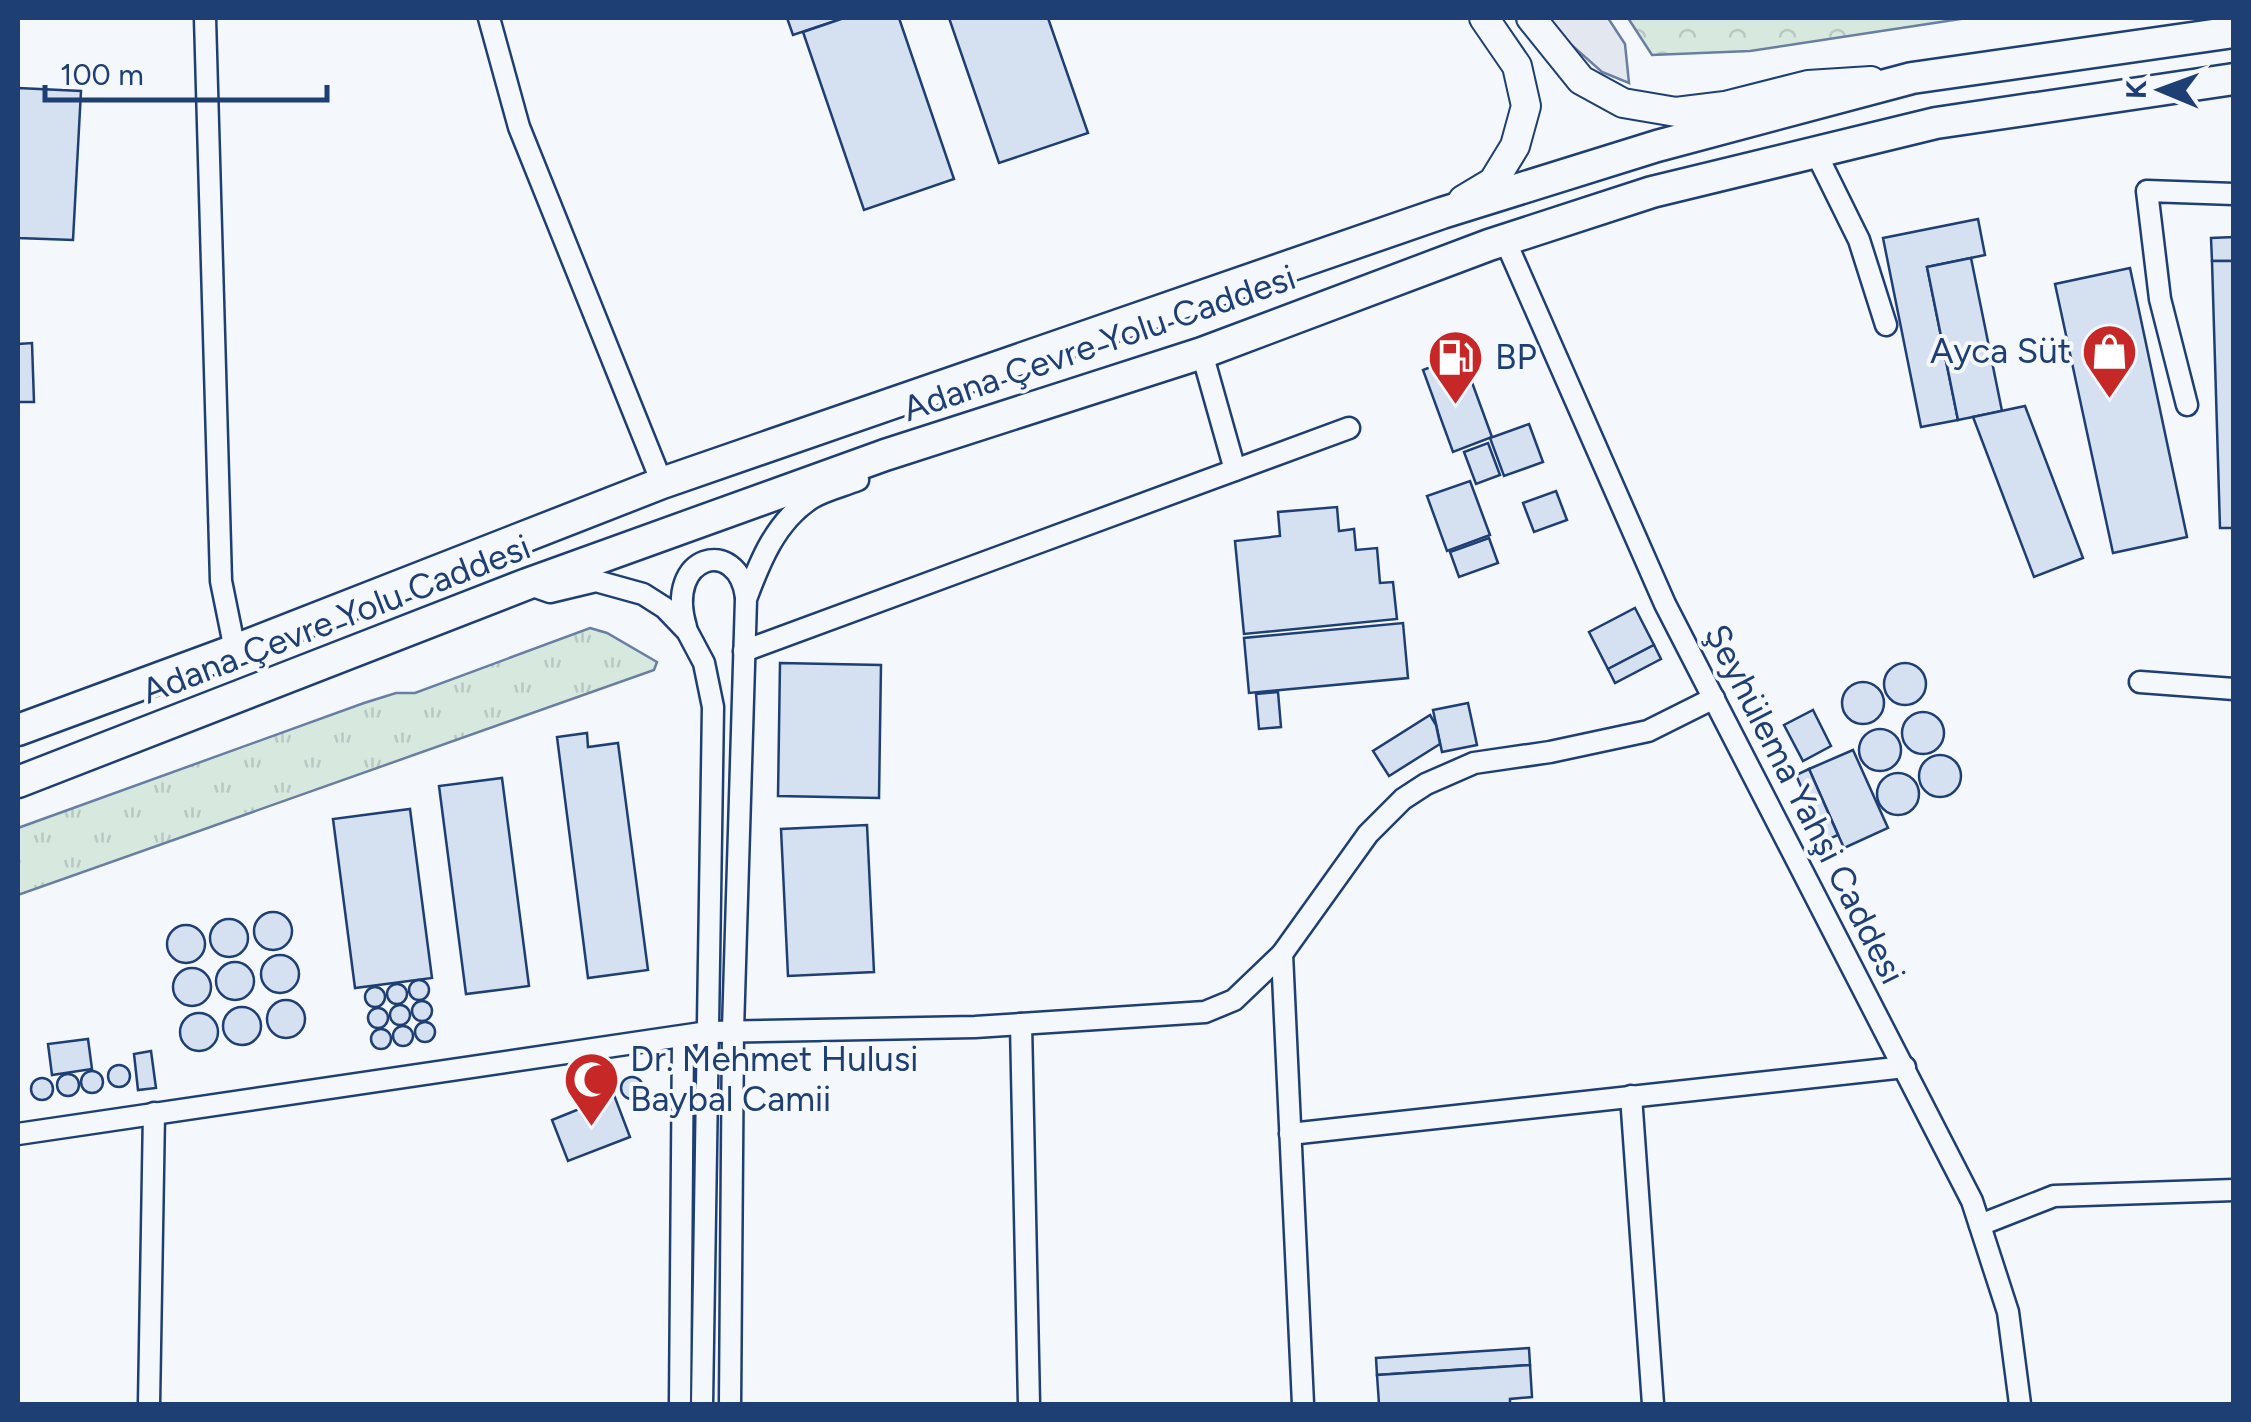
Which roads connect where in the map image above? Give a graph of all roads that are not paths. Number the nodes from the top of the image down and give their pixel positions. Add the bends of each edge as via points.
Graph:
1 (205, 18) edge
2 (489, 18) edge
3 (1484, 18) edge
4 (1531, 18) edge
5 (2221, 18) edge
6 (2234, 32) edge
7 (2057, 55) junction
8 (1912, 78) junction
9 (2234, 82) edge
10 (1816, 151) junction
11 (2234, 194) edge
12 (1442, 213) junction
13 (1505, 240) junction
14 (1886, 325) dead end
15 (1202, 353) junction
16 (2186, 405) dead end
17 (1349, 428) dead end
18 (884, 455) junction
19 (1236, 470) junction
20 (662, 483) junction
21 (527, 584) junction
22 (746, 599) junction
23 (688, 631) junction
24 (235, 650) junction
25 (744, 651) junction
26 (2140, 682) dead end
27 (2234, 689) edge
28 (1714, 698) junction
29 (18, 730) edge
30 (18, 782) edge
31 (1282, 954) junction
32 (1021, 1024) junction
33 (733, 1030) junction
34 (708, 1032) junction
35 (684, 1037) junction
36 (1905, 1068) junction
37 (1631, 1096) junction
38 (154, 1113) junction
39 (18, 1134) edge
40 (1290, 1134) junction
41 (2234, 1190) edge
42 (1980, 1225) junction
43 (149, 1404) edge
44 (680, 1404) edge
45 (702, 1404) edge
46 (730, 1404) edge
47 (1029, 1404) edge
48 (1303, 1404) edge
49 (1653, 1404) edge
50 (2020, 1404) edge

1 - 24 street via 221,581
2 - 20 street via 519,127
3 - 12 main road via 1516,66 1526,106 1515,146 1492,182
4 - 8 main road via 1581,80 1623,103 1676,112 1808,85
5 - 7 highway
6 - 7 highway, Adana Çevre Yolu Caddesi
7 - 8 highway, Adana Çevre Yolu Caddesi
8 - 12 highway, Adana Çevre Yolu Caddesi via 1657,146
9 - 10 highway, Adana Çevre Yolu Caddesi via 1936,123
10 - 13 highway, Adana Çevre Yolu Caddesi via 1652,192
10 - 14 street via 1859,240
11 - 16 street via 2147,191 2160,299
12 - 20 highway, Adana Çevre Yolu Caddesi
13 - 15 highway, Adana Çevre Yolu Caddesi
13 - 28 street, Şeyhülema Yahşi Caddesi
15 - 18 highway, Adana Çevre Yolu Caddesi
15 - 19 street
17 - 19 street
18 - 21 highway, Adana Çevre Yolu Caddesi
18 - 22 street via 866,477 812,498 782,527 763,553
19 - 25 street
20 - 24 highway, Adana Çevre Yolu Caddesi
21 - 23 street via 550,592 596,581 643,594
21 - 30 highway, Adana Çevre Yolu Caddesi
22 - 23 street via 744,578 734,566 715,560 697,565 682,582
22 - 25 street
23 - 34 street via 704,664 713,708
24 - 29 highway, Adana Çevre Yolu Caddesi
25 - 33 street
26 - 27 street
28 - 31 street via 1648,731 1474,763 1426,784 1368,834
28 - 36 street, Şeyhülema Yahşi Caddesi
31 - 32 street via 1234,1000 1205,1012
31 - 40 street
32 - 33 street
32 - 47 street
33 - 34 street
33 - 46 street
34 - 35 street
34 - 45 street
35 - 38 street
35 - 44 street
36 - 37 street
36 - 42 street, Şeyhülema Yahşi Caddesi
37 - 40 street
37 - 49 street
38 - 39 street
38 - 43 street
40 - 48 street
41 - 42 street via 2054,1196
42 - 50 street, Şeyhülema Yahşi Caddesi via 2008,1312

